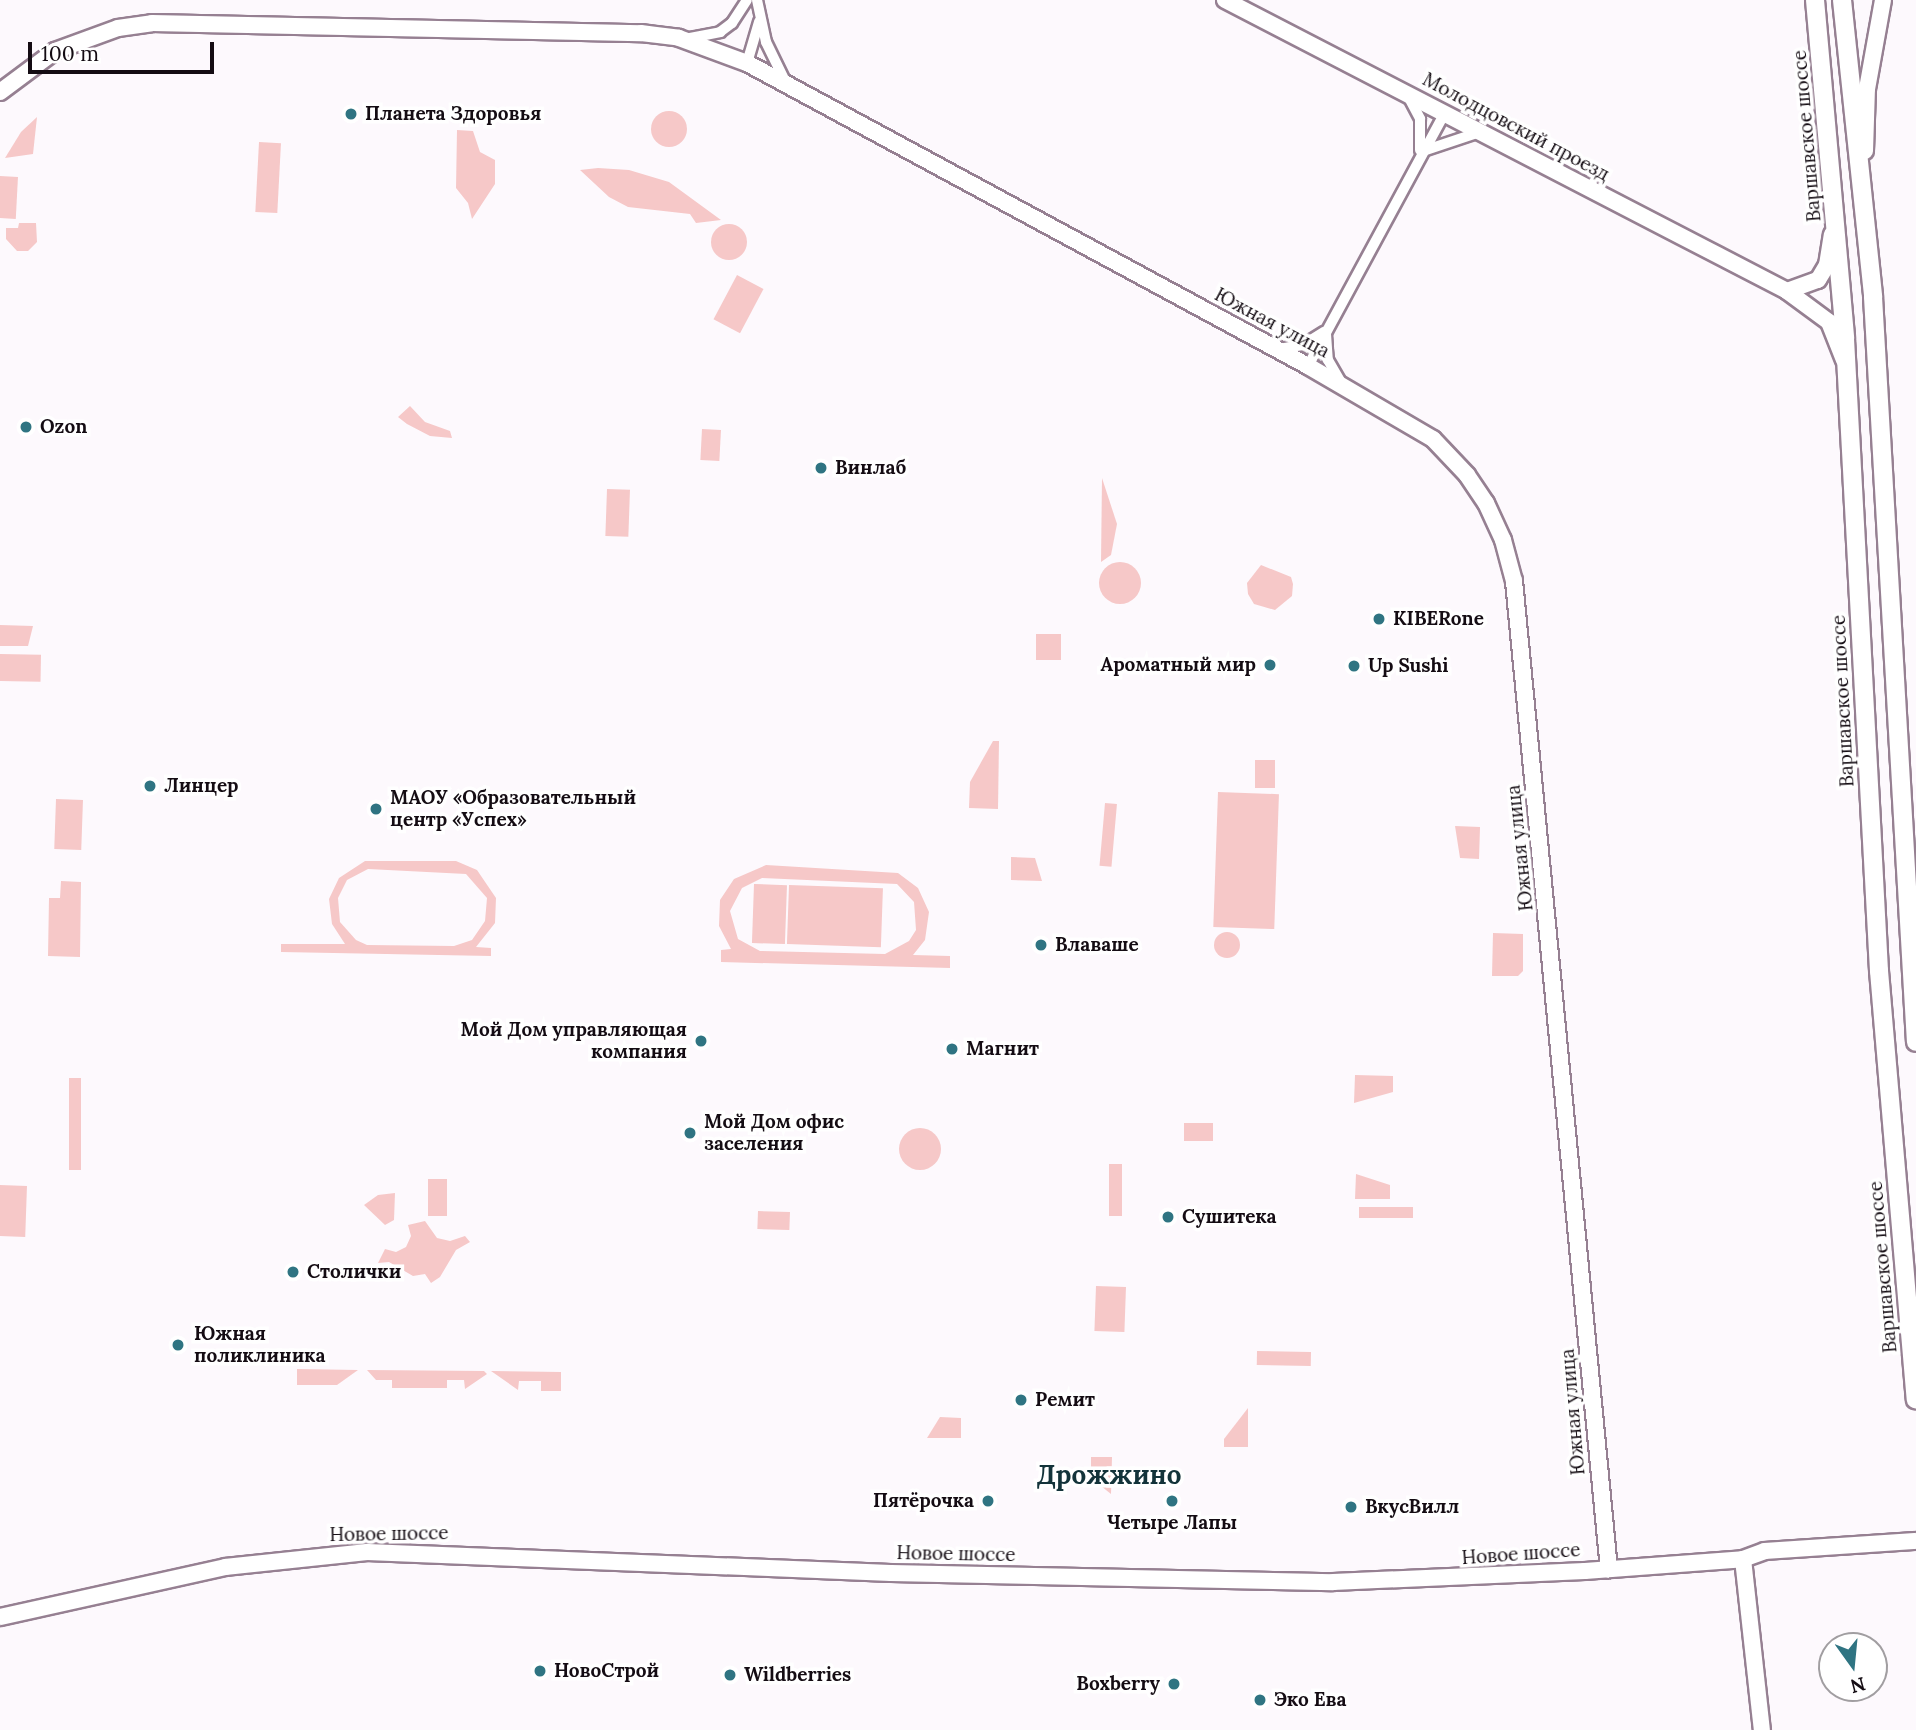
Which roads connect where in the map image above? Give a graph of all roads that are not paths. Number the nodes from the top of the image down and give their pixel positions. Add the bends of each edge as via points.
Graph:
1 (747, 0) edge
2 (757, 0) edge
3 (1225, 0) edge
4 (1815, 0) edge
5 (1842, 0) edge
6 (1883, 0) edge
7 (759, 14) junction
8 (679, 38) junction
9 (747, 63) junction
10 (787, 85) junction
11 (0, 92) edge
12 (1407, 93) junction
13 (1445, 113) junction
14 (1481, 132) junction
15 (1420, 152) junction
16 (1865, 195) junction
17 (1835, 215) junction
18 (1787, 291) junction
19 (1326, 330) junction
20 (1277, 349) junction
21 (1308, 366) junction
22 (1846, 366) junction
23 (1344, 386) junction
24 (1916, 1042) edge
25 (1916, 1399) edge
26 (1916, 1542) edge
27 (1743, 1559) junction
28 (1609, 1569) junction
29 (0, 1616) edge
30 (1762, 1730) edge

1 - 8 street via 720,32
2 - 7 street
3 - 12 street, Молодцовский проезд
4 - 17 main road, Варшавское шоссе
5 - 16 main road
6 - 16 street via 1867,89
7 - 9 street via 756,44
7 - 10 street via 774,63
8 - 9 street, Южная улица
8 - 11 street, Южная улица via 640,33 152,23 118,28 55,51
9 - 10 street, Южная улица
10 - 20 street, Южная улица
12 - 13 street, Молодцовский проезд
12 - 15 street via 1420,119
13 - 14 street, Молодцовский проезд
13 - 15 street
14 - 15 street via 1448,139
14 - 18 street, Молодцовский проезд
15 - 19 street
16 - 24 main road
17 - 18 street via 1823,273 1812,284
17 - 22 main road, Варшавское шоссе
18 - 22 street, Молодцовский проезд via 1829,322
19 - 20 street via 1303,345
19 - 21 street
19 - 23 street via 1328,360
20 - 21 street, Южная улица
21 - 23 street, Южная улица
22 - 25 main road, Варшавское шоссе via 1880,971
23 - 28 street, Южная улица via 1422,430 1467,475 1503,540 1514,581
26 - 27 street, Новое шоссе via 1765,1551
27 - 28 street, Новое шоссе
27 - 30 street
28 - 29 street, Новое шоссе via 1333,1583 891,1573 367,1552 212,1569

